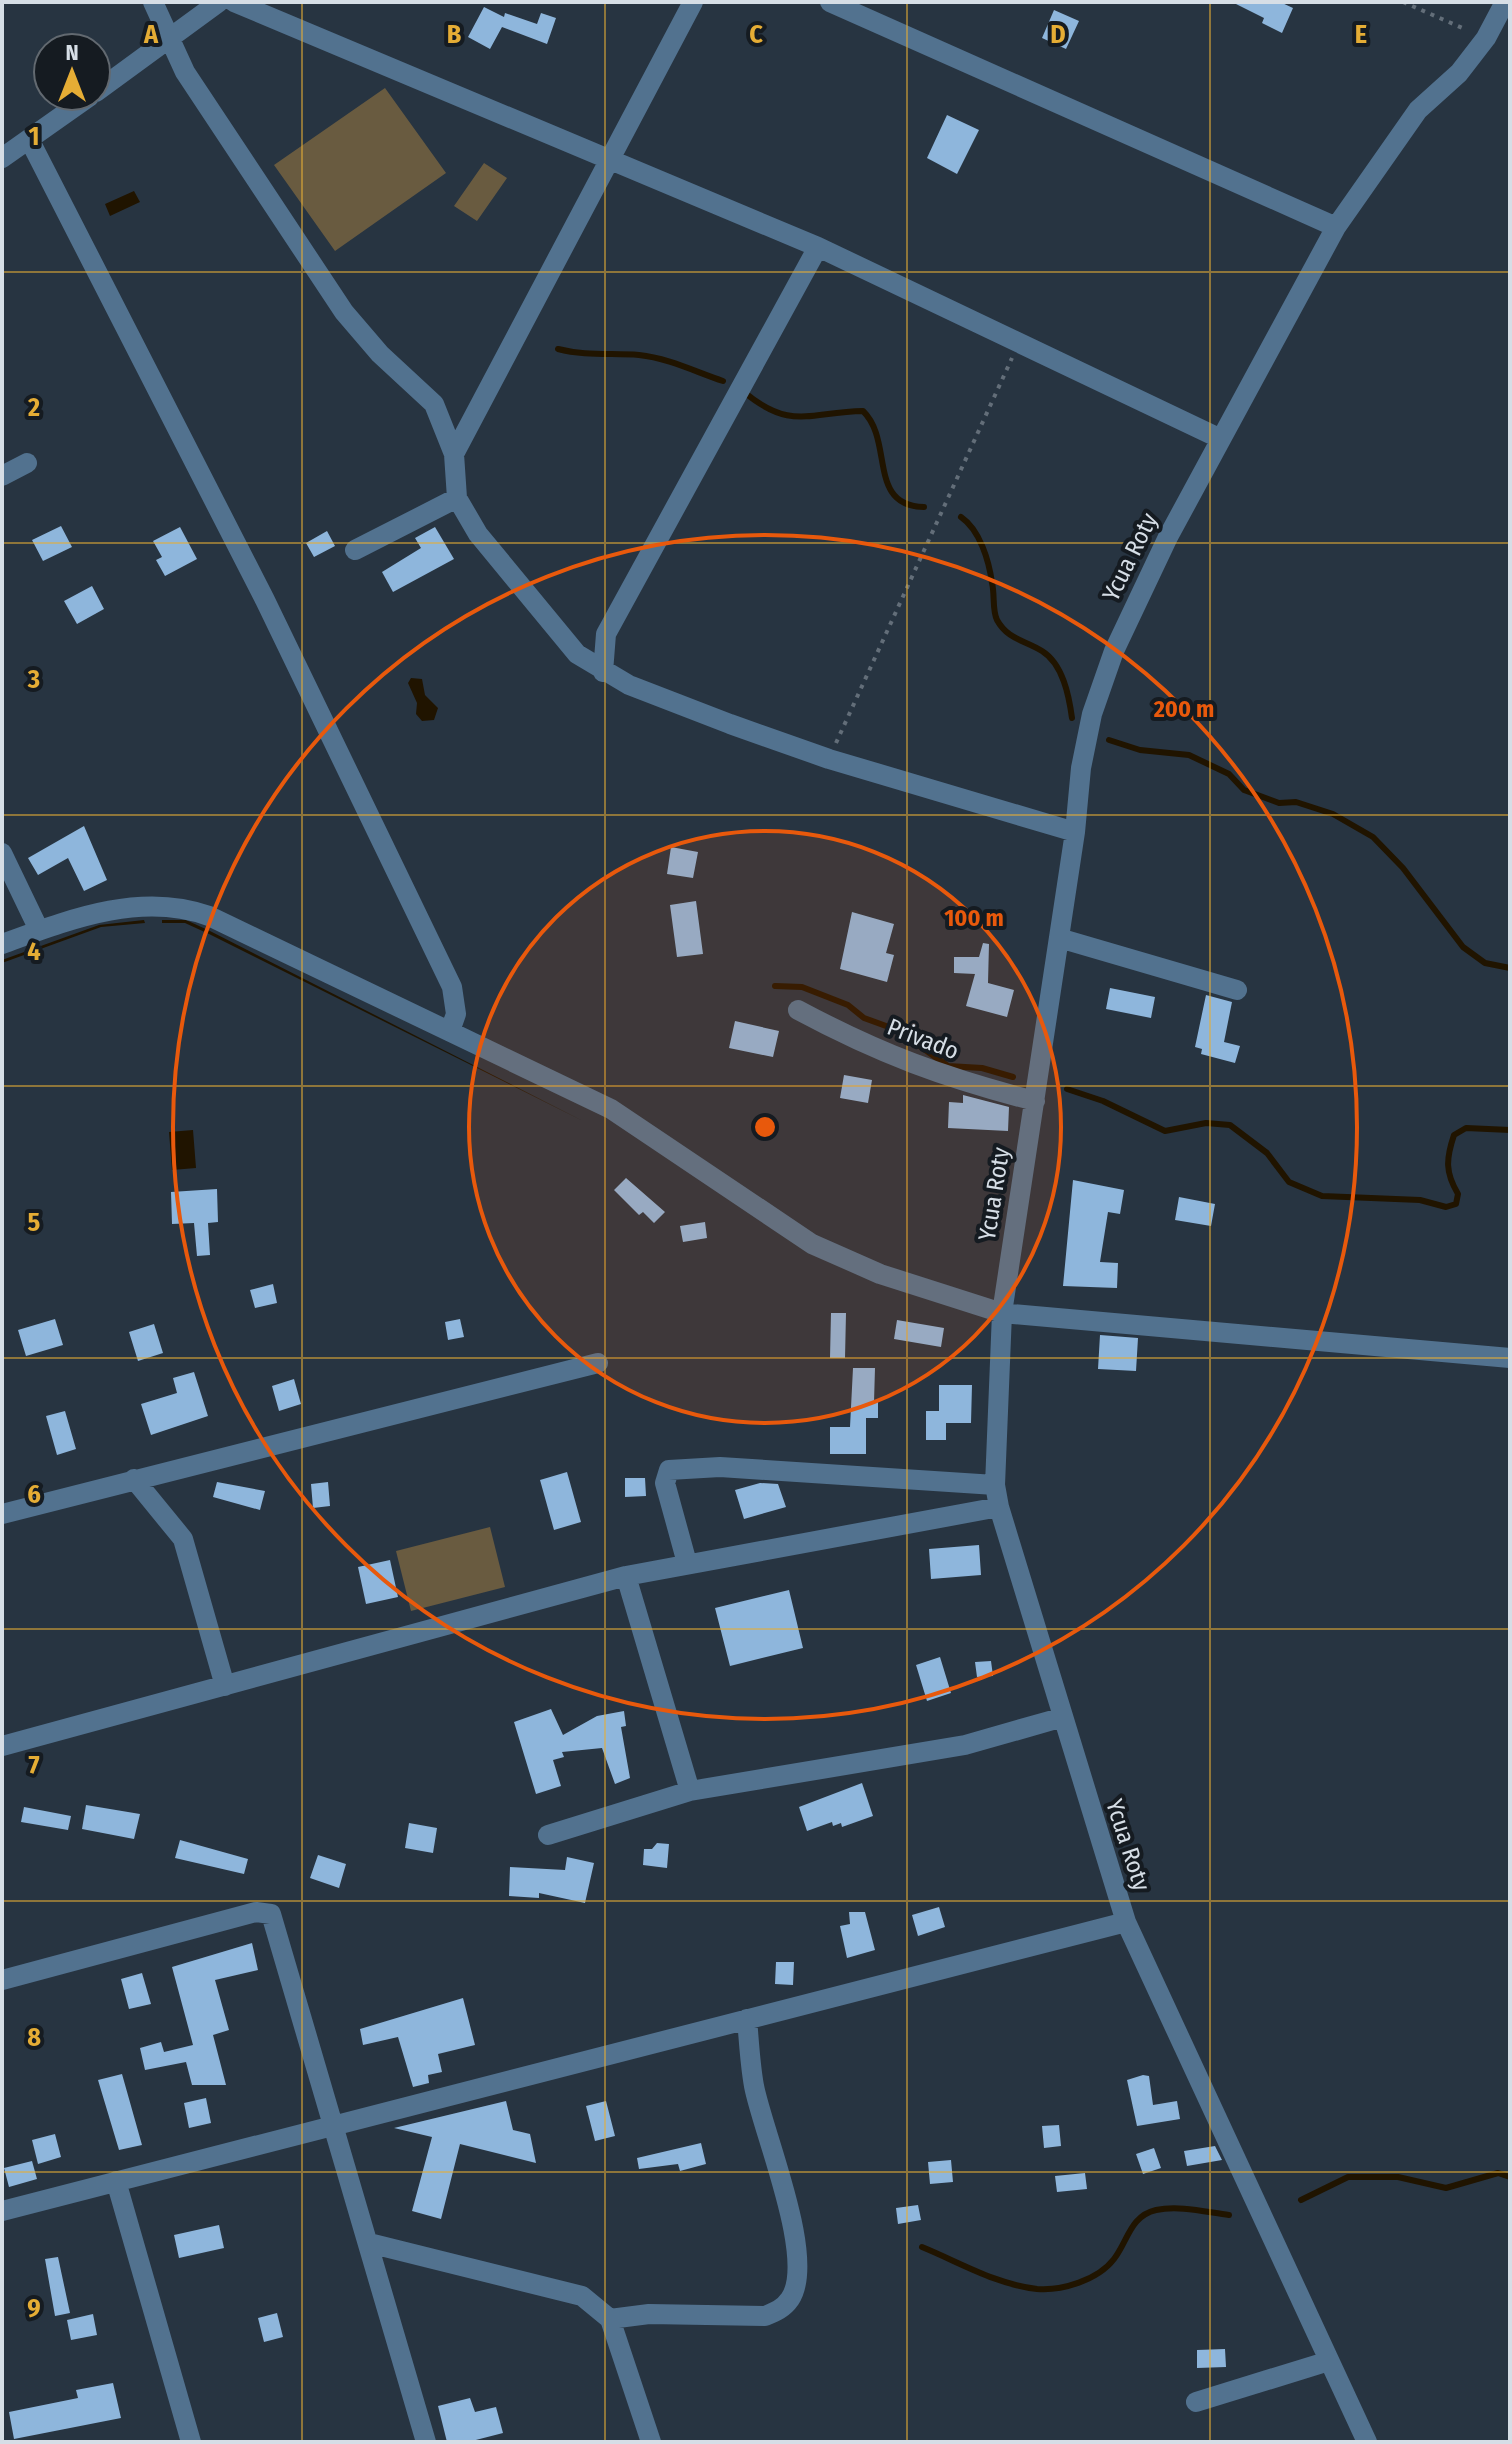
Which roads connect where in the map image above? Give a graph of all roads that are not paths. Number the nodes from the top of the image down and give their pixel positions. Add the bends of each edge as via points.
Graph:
1 (153, 2) edge
2 (219, 2) edge
3 (234, 2) edge
4 (693, 2) edge
5 (830, 2) edge
6 (1505, 2) edge
7 (170, 39) junction
8 (112, 81) edge
9 (67, 112) edge
10 (29, 139) junction
11 (2, 158) edge
12 (611, 158) junction
13 (1336, 227) junction
14 (818, 247) junction
15 (1221, 439) junction
16 (454, 454) junction
17 (27, 463) dead end
18 (2, 476) edge
19 (457, 498) junction
20 (355, 550) dead end
21 (603, 672) junction
22 (1075, 832) junction
23 (2, 853) edge
24 (39, 930) junction
25 (1059, 938) junction
26 (2, 944) edge
27 (1237, 990) dead end
28 (798, 1010) dead end
29 (450, 1031) junction
30 (1035, 1101) junction
31 (1002, 1313) junction
32 (1510, 1358) edge
33 (598, 1363) dead end
34 (134, 1479) junction
35 (995, 1485) junction
36 (999, 1507) junction
37 (2, 1514) edge
38 (687, 1563) junction
39 (626, 1576) junction
40 (225, 1686) junction
41 (1060, 1718) junction
42 (2, 1746) edge
43 (690, 1791) junction
44 (548, 1835) dead end
45 (1126, 1922) junction
46 (2, 1980) edge
47 (747, 2019) junction
48 (334, 2124) junction
49 (116, 2181) junction
50 (2, 2211) edge
51 (369, 2243) junction
52 (610, 2319) junction
53 (1329, 2361) junction
54 (1196, 2402) dead end
55 (191, 2442) edge
56 (426, 2442) edge
57 (651, 2442) edge
58 (1367, 2442) edge

1 - 7 street
2 - 7 street
3 - 12 street
4 - 12 street
5 - 13 street
6 - 13 street, Ycua Roty via 1486,38 1459,73 1418,110
7 - 8 street
7 - 16 street via 185,72 344,312 434,404
9 - 10 street
10 - 11 street
10 - 29 street via 265,600 452,987 456,1014
12 - 14 street
12 - 16 street
13 - 15 street, Ycua Roty
14 - 15 street
14 - 21 street via 606,634
15 - 22 street, Ycua Roty via 1114,651 1092,714
16 - 19 street
17 - 18 street
19 - 20 street
19 - 21 street via 509,575 577,654
21 - 22 street via 829,759
22 - 25 street, Ycua Roty
23 - 24 street
24 - 26 street
24 - 29 street via 143,906 193,911
25 - 27 street
25 - 30 street, Ycua Roty
28 - 30 street, Privado via 942,1077
29 - 31 street via 611,1109 812,1244 880,1274
30 - 31 street, Ycua Roty
31 - 32 street
31 - 35 street, Ycua Roty
33 - 34 street
34 - 37 street
34 - 40 street via 183,1539
35 - 36 street, Ycua Roty
35 - 38 street via 720,1467 669,1470 665,1483
36 - 38 street
36 - 41 street, Ycua Roty
38 - 39 street
39 - 40 street
39 - 43 street
40 - 42 street
41 - 43 street via 965,1745
41 - 45 street, Ycua Roty
43 - 44 street
45 - 47 street
45 - 53 street, Ycua Roty
46 - 48 street via 256,1912 271,1914
47 - 48 street
47 - 52 street via 754,2086 796,2248 791,2297 781,2309 745,2318 649,2314
48 - 49 street
48 - 51 street
49 - 50 street
49 - 55 street
51 - 52 street via 582,2296
51 - 56 street
52 - 57 street
53 - 54 street
53 - 58 street, Ycua Roty

